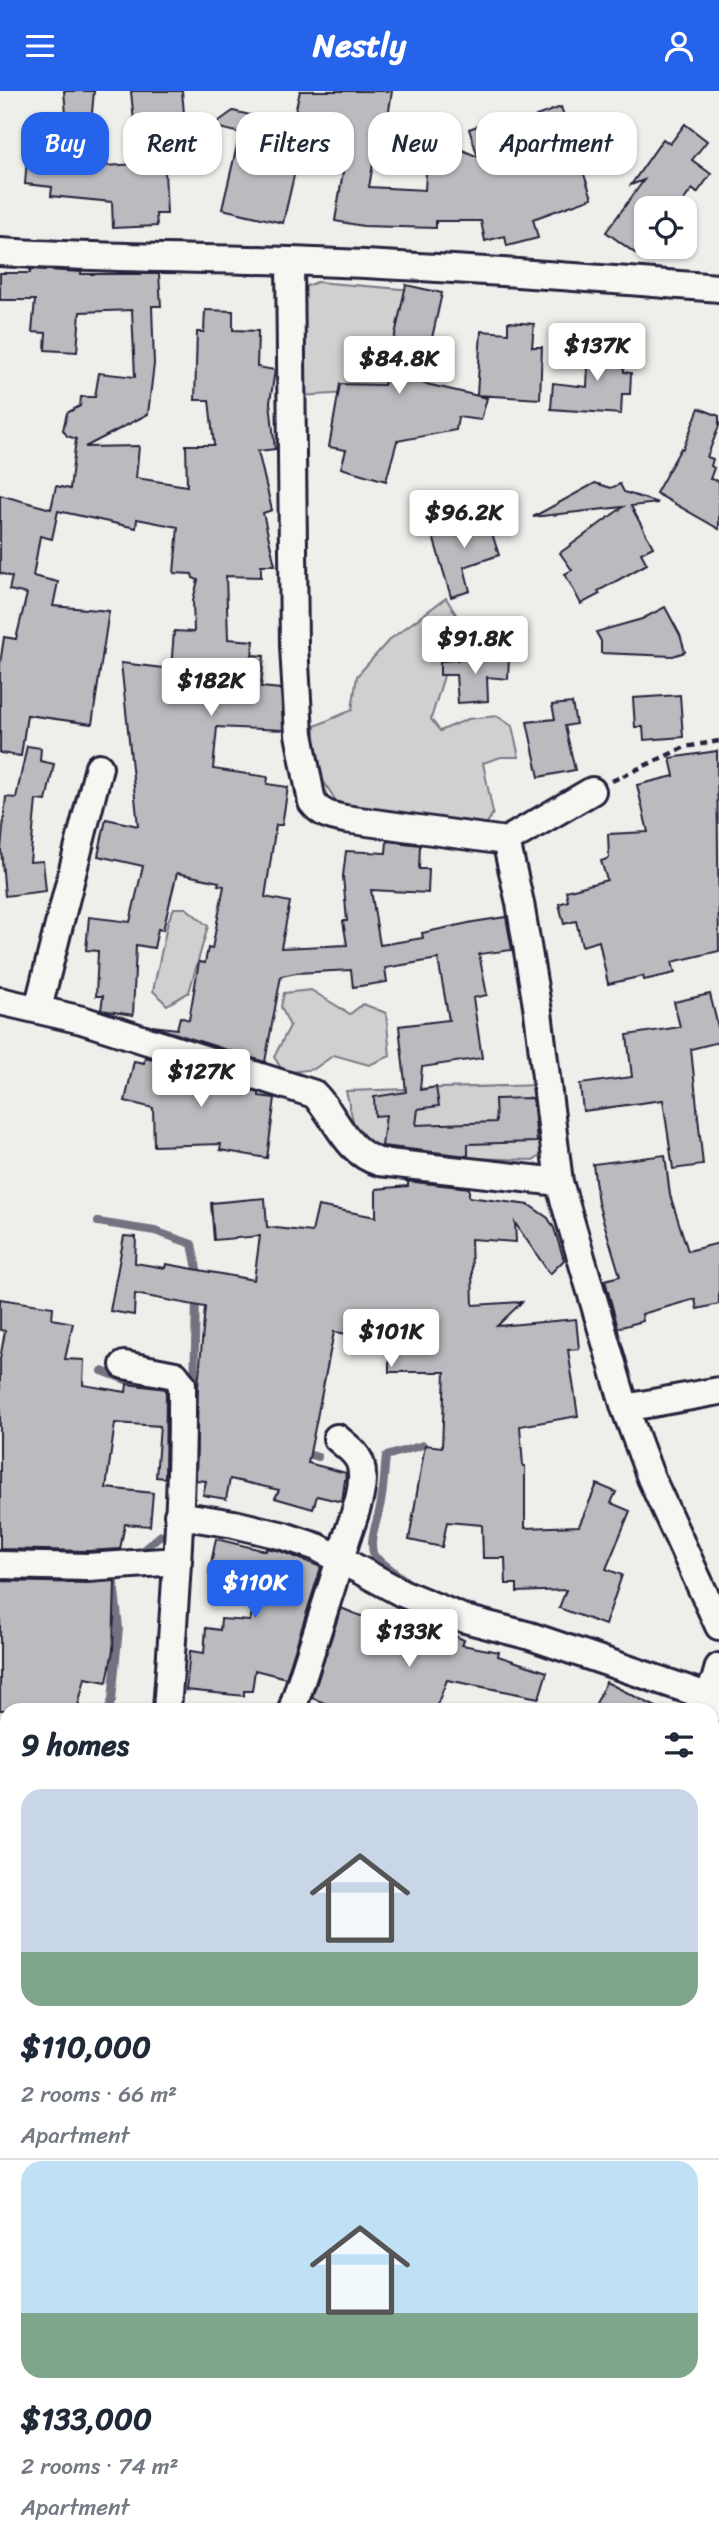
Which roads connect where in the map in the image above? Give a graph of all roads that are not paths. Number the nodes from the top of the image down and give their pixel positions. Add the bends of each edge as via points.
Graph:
1 (0, 252) edge
2 (290, 261) junction
3 (719, 288) edge
4 (99, 767) dead end
5 (592, 790) road end
6 (506, 841) junction
7 (0, 1001) edge
8 (38, 1008) junction
9 (559, 1182) junction
10 (124, 1365) dead end
11 (719, 1391) edge
12 (625, 1408) junction
13 (337, 1438) dead end
14 (178, 1515) junction
15 (340, 1560) junction
16 (178, 1561) junction
17 (2, 1572) edge
18 (719, 1626) edge
19 (719, 1667) edge
20 (168, 1703) edge
21 (294, 1703) edge
22 (703, 1703) edge
23 (709, 1703) edge

1 - 2 street
2 - 3 street
2 - 6 street via 294,646 299,734 313,802 328,816
4 - 8 street
5 - 6 street
6 - 9 street via 538,1012
7 - 8 street
8 - 9 street via 314,1094 327,1106 346,1139 368,1159
9 - 12 street
10 - 14 street via 175,1375 182,1384
11 - 12 street
12 - 18 street via 651,1478
13 - 15 street via 361,1464 362,1479
14 - 15 street via 284,1536
14 - 16 street
15 - 21 street
15 - 22 street via 465,1619 530,1636
16 - 17 street
16 - 20 street
19 - 23 street

